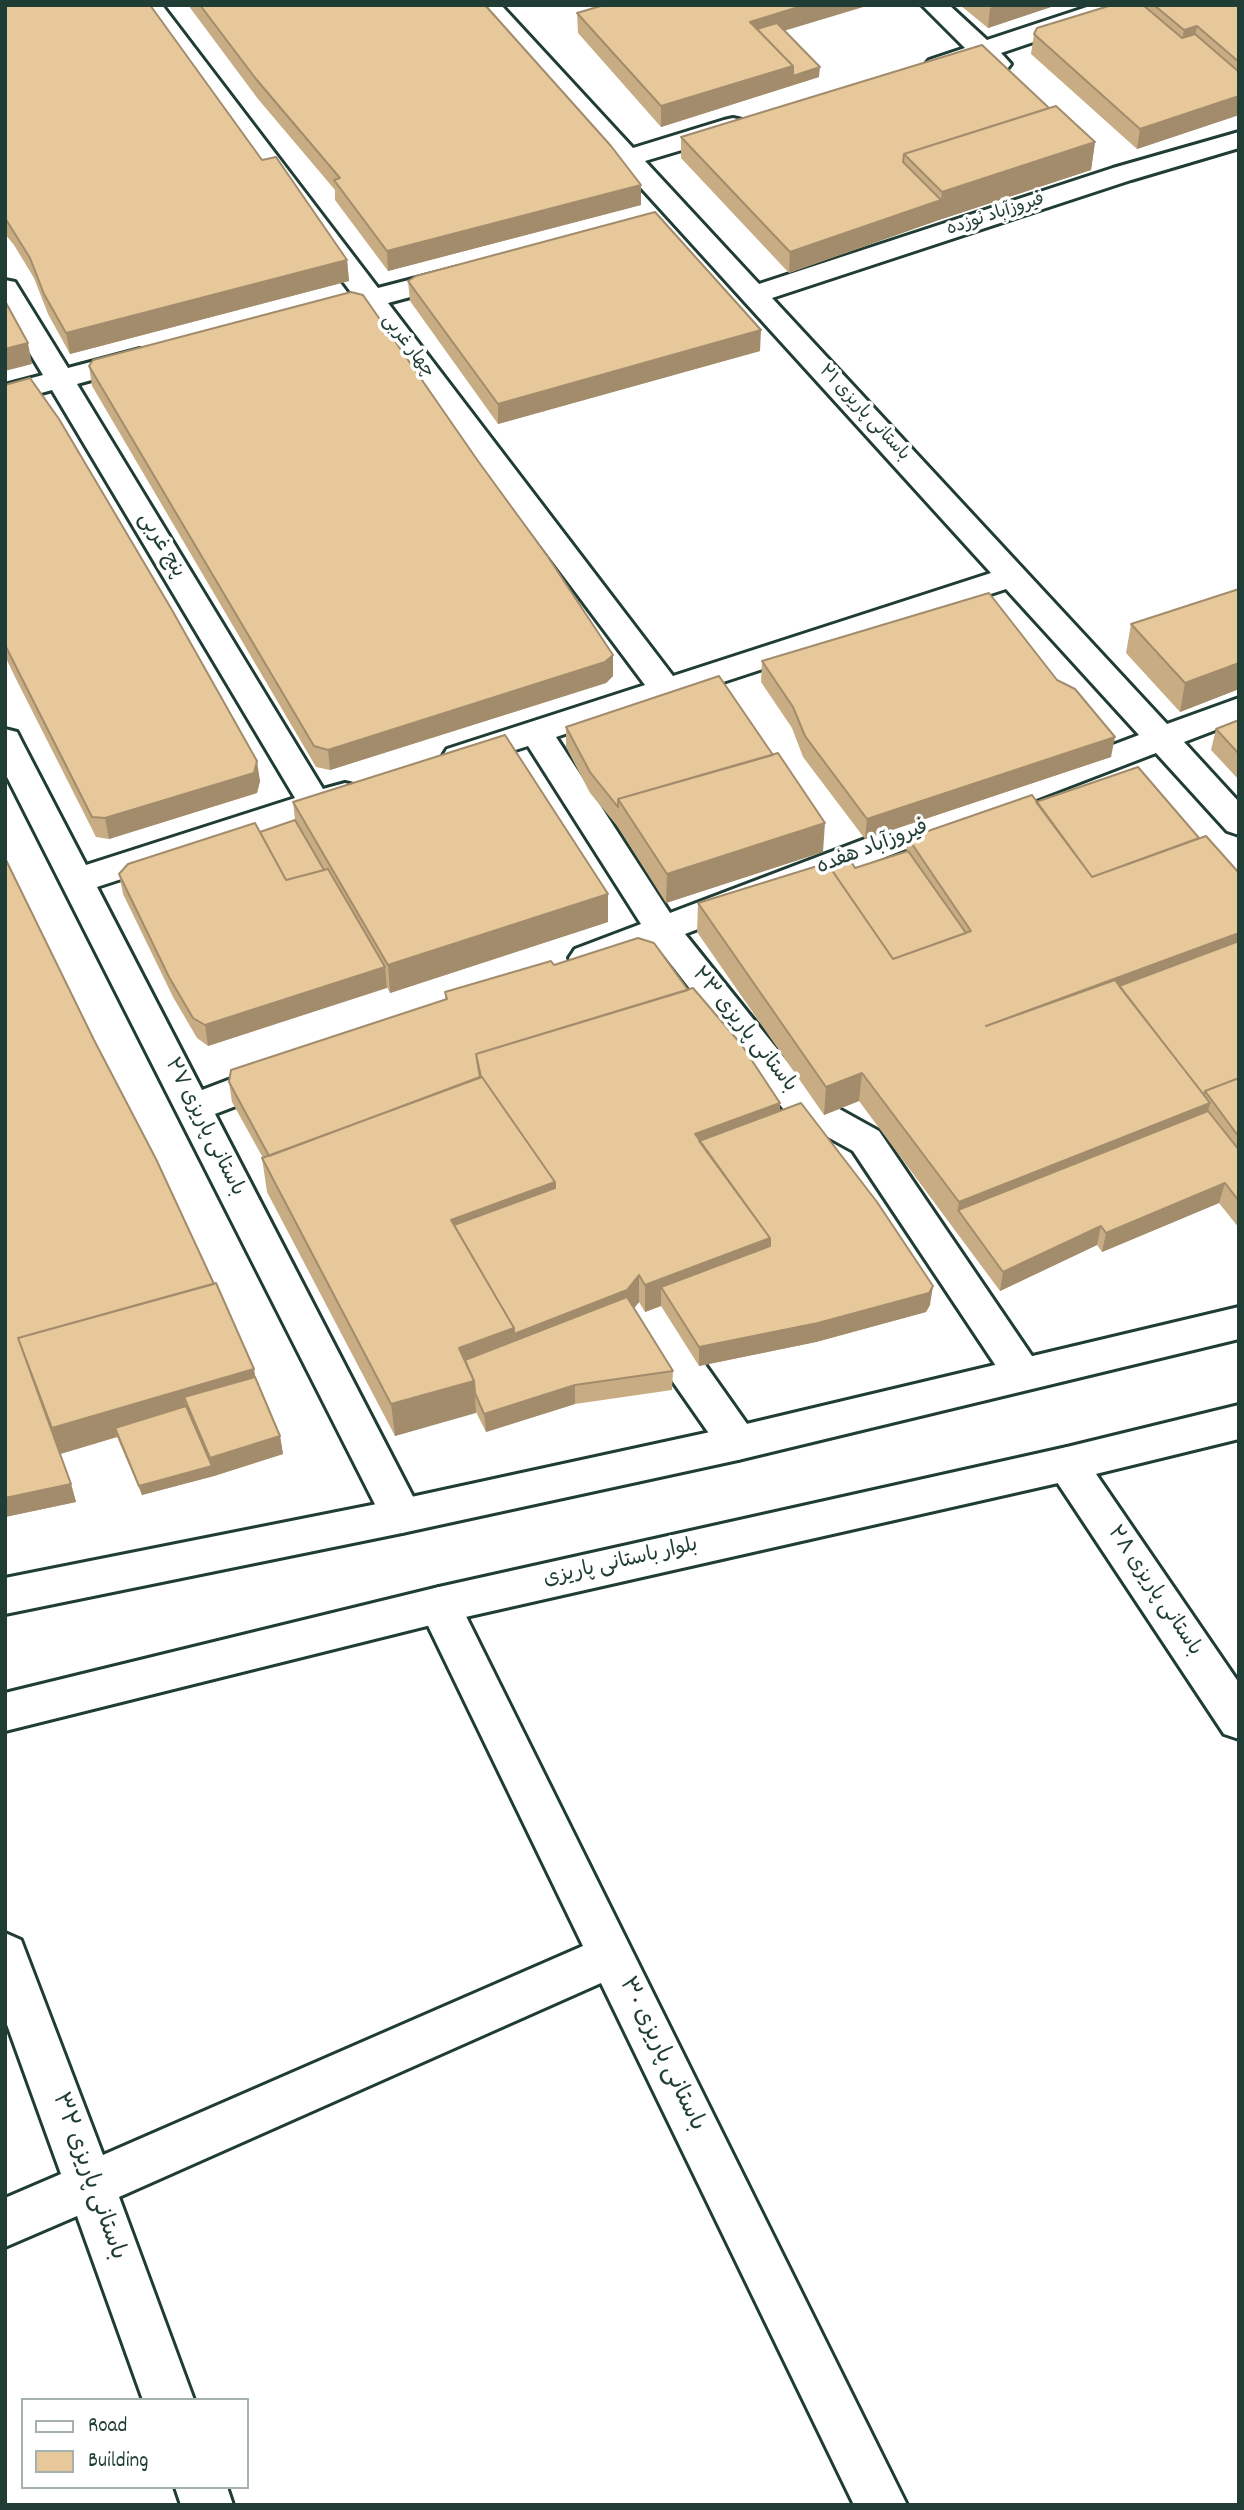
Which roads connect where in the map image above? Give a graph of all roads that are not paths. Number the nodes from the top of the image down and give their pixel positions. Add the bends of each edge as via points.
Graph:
1 (149, 5) edge
2 (487, 5) edge
3 (934, 5) edge
4 (1119, 5) edge
5 (983, 51) junction
6 (917, 71) edge
7 (1013, 77) edge
8 (759, 118) edge
9 (1239, 140) edge
10 (628, 158) junction
11 (478, 270) edge
12 (5, 288) edge
13 (754, 295) junction
14 (371, 299) junction
15 (317, 313) edge
16 (168, 351) edge
17 (60, 378) junction
18 (5, 394) edge
19 (1012, 577) junction
20 (666, 690) junction
21 (1239, 709) edge
22 (536, 732) junction
23 (1161, 739) junction
24 (5, 740) edge
25 (432, 766) edge
26 (380, 783) edge
27 (315, 804) junction
28 (1239, 823) edge
29 (78, 881) junction
30 (662, 929) junction
31 (557, 969) edge
32 (310, 1063) edge
33 (193, 1108) junction
34 (618, 1272) edge
35 (1239, 1323) edge
36 (1022, 1373) junction
37 (1239, 1422) edge
38 (738, 1443) junction
39 (1068, 1464) junction
40 (402, 1516) junction
41 (5, 1596) edge
42 (439, 1605) junction
43 (5, 1712) edge
44 (1239, 1720) edge
45 (5, 1955) edge
46 (611, 1956) junction
47 (90, 2185) junction
48 (5, 2222) edge
49 (168, 2398) edge
50 (881, 2505) edge

1 - 14 street, چهار غربی
2 - 10 street, باستانی پاریزی ۲۱
3 - 5 street
4 - 5 street
5 - 6 street
5 - 7 street
8 - 10 street
9 - 13 street, فیروزآباد نوزده via 1112,165
10 - 13 street, باستانی پاریزی ۲۱ via 667,219
11 - 14 street
12 - 17 street, پنج غربی
13 - 19 street, باستانی پاریزی ۲۱
14 - 15 street
14 - 20 street, چهار غربی
16 - 17 street
17 - 18 street
17 - 27 street, پنج غربی
19 - 20 street
19 - 23 street, باستانی پاریزی ۲۱
20 - 22 street
21 - 23 street, فیروزآباد هفده
22 - 25 street
22 - 30 street, باستانی پاریزی ۲۳
23 - 28 street, باستانی پاریزی ۲۱
23 - 30 street, فیروزآباد هفده
24 - 29 street, باستانی پاریزی ۲۷
26 - 27 street
27 - 29 street
29 - 33 street, باستانی پاریزی ۲۷
30 - 31 street, فیروزآباد هفده
30 - 36 street, باستانی پاریزی ۲۳ via 801,1105 866,1141
32 - 33 street
33 - 40 street, باستانی پاریزی ۲۷
34 - 38 street
35 - 36 street
36 - 38 street
37 - 39 street, بلوار باستانی پاریزی
38 - 40 street
39 - 42 street, بلوار باستانی پاریزی
39 - 44 street, باستانی پاریزی ۲۸
40 - 41 street
42 - 43 street, بلوار باستانی پاریزی
42 - 46 street, باستانی پاریزی ۳۰
45 - 47 street, باستانی پاریزی ۳۲
46 - 47 street
46 - 50 street, باستانی پاریزی ۳۰
47 - 48 street
47 - 49 street, باستانی پاریزی ۳۲

